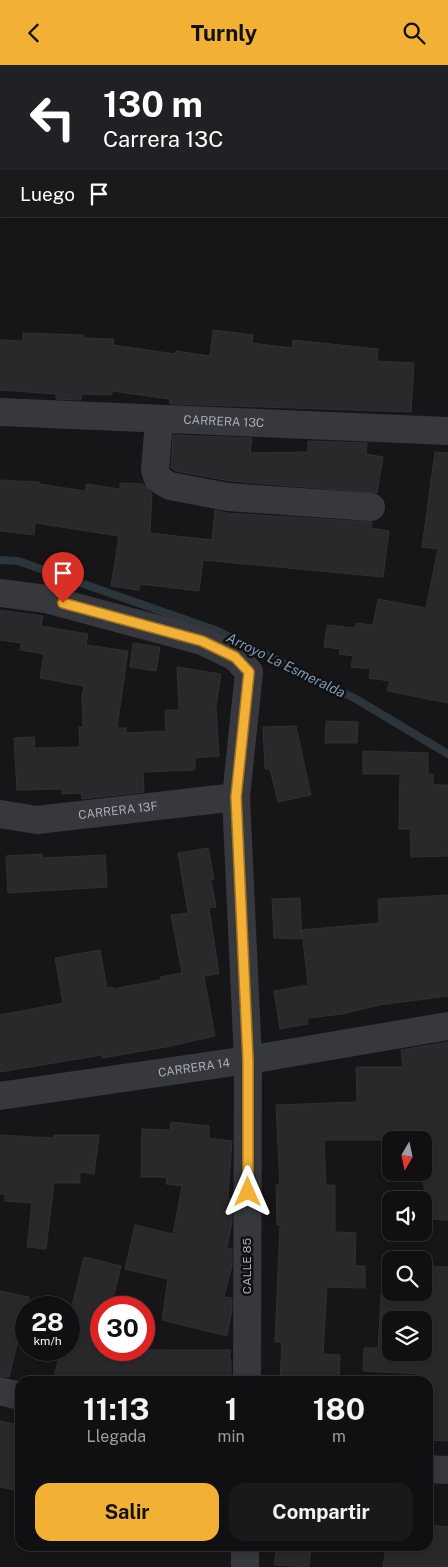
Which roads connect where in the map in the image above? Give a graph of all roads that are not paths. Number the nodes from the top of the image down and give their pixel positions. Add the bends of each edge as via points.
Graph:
1 (0, 412) edge
2 (159, 420) junction
3 (448, 431) edge
4 (371, 507) dead end
5 (0, 593) edge
6 (236, 797) junction
7 (0, 814) edge
8 (448, 1026) edge
9 (248, 1060) junction
10 (0, 1096) edge
11 (247, 1376) edge
12 (0, 1391) edge
13 (15, 1395) edge
14 (433, 1469) edge
15 (448, 1470) edge
16 (246, 1551) edge
17 (245, 1567) edge

1 - 2 street, CARRERA 13C
2 - 3 street, CARRERA 13C
2 - 4 street via 156,470 158,479 170,486 228,497
5 - 6 street, CALLE 85 via 46,599 202,641 235,657 249,672
6 - 7 street, CARRERA 13F via 37,820
6 - 9 street, CALLE 85
8 - 9 street, CARRERA 14
9 - 10 street, CARRERA 14
9 - 11 street, CALLE 85
12 - 13 street
14 - 15 street
16 - 17 street

